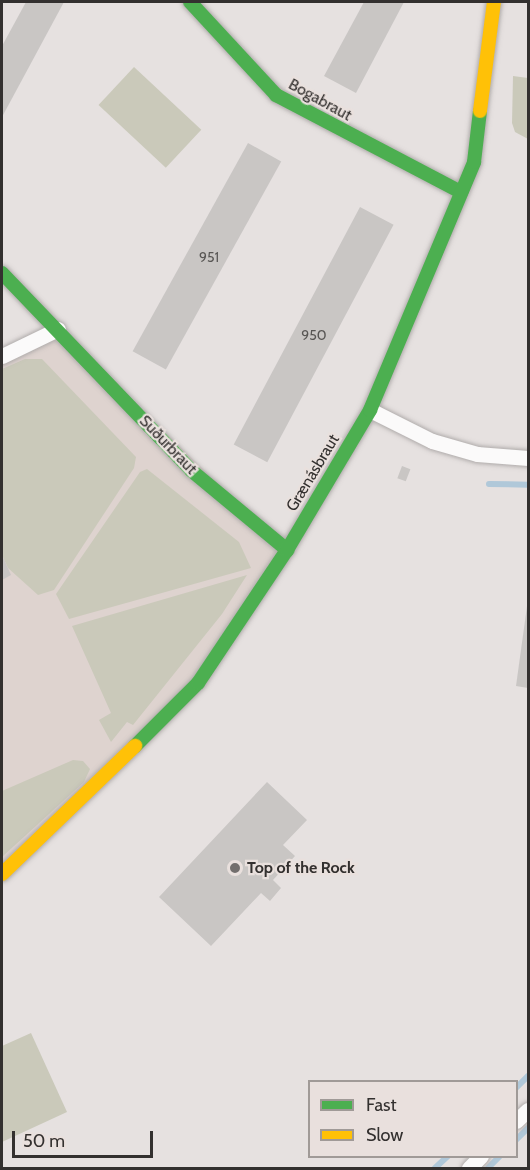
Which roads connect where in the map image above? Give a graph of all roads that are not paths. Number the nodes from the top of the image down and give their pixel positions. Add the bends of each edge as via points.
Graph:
1 (190, 2) edge
2 (494, 2) edge
3 (461, 192) junction
4 (2, 273) edge
5 (58, 329) junction
6 (2, 356) edge
7 (370, 410) junction
8 (528, 458) edge
9 (287, 550) junction
10 (2, 874) edge

1 - 3 street, Bogabraut via 276,95
2 - 3 street, Grænásbraut via 474,162
3 - 7 street, Grænásbraut
4 - 5 street, Suðurbraut
5 - 6 street
5 - 9 street, Suðurbraut via 192,471
7 - 8 street via 432,441 477,454
7 - 9 street, Grænásbraut
9 - 10 street, Grænásbraut via 185,699

